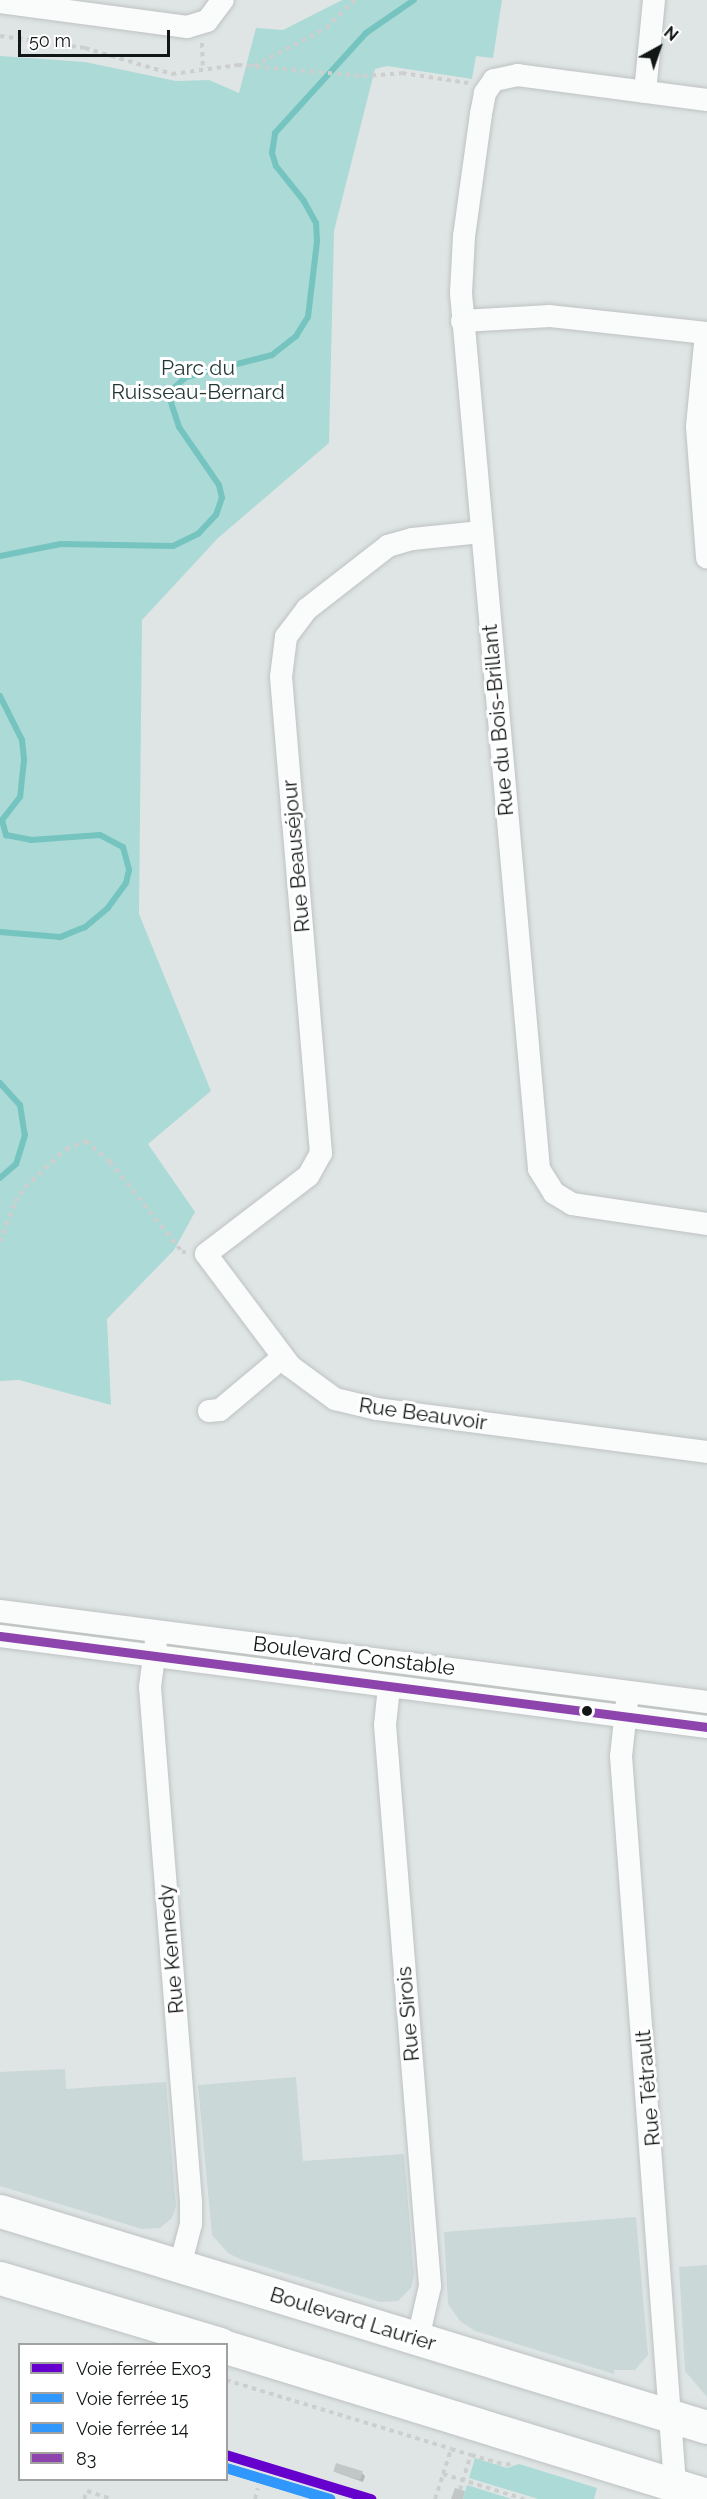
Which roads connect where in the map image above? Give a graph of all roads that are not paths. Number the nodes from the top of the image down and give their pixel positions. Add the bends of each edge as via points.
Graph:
1 (654, 0) edge
2 (0, 2) edge
3 (217, 8) edge
4 (645, 92) junction
5 (707, 100) edge
6 (462, 321) junction
7 (707, 333) edge
8 (481, 532) junction
9 (707, 558) edge
10 (707, 1224) edge
11 (206, 1254) joint
12 (282, 1358) junction
13 (209, 1411) dead end
14 (707, 1452) edge
15 (0, 1611) edge
16 (158, 1631) junction
17 (0, 1636) edge
18 (154, 1655) junction
19 (389, 1687) junction
20 (628, 1692) junction
21 (707, 1702) edge
22 (624, 1717) junction
23 (707, 1727) edge
24 (0, 2211) edge
25 (180, 2266) junction
26 (0, 2278) edge
27 (417, 2339) junction
28 (217, 2343) edge
29 (228, 2348) edge
30 (671, 2417) junction
31 (707, 2427) edge
32 (675, 2485) junction
33 (707, 2495) edge

1 - 4 street
2 - 3 street via 178,26 194,26
4 - 5 street
4 - 6 street, Rue du Bois-Brillant via 510,74 479,85 481,114 464,236
6 - 7 street via 550,316
6 - 8 street, Rue du Bois-Brillant
7 - 9 street via 697,428
8 - 10 street, Rue du Bois-Brillant via 539,1169 554,1193 573,1204
8 - 11 street, Rue Beauséjour via 412,539 387,546 307,609 286,637 281,677 321,1153 308,1176
11 - 12 street, Rue Beauvoir
12 - 13 street via 220,1410
12 - 14 street, Rue Beauvoir via 315,1388 357,1406
15 - 16 street, Boulevard Constable
16 - 18 street, Rue Kennedy
16 - 20 street, Boulevard Constable
17 - 18 street, Boulevard Constable
18 - 19 street, Boulevard Constable
18 - 25 street, Rue Kennedy via 150,1687 191,2202 191,2224
19 - 22 street, Boulevard Constable
19 - 27 street, Rue Sirois via 386,1725 430,2286
20 - 21 street, Boulevard Constable
20 - 22 street, Rue Tétrault
22 - 23 street, Boulevard Constable
22 - 30 street, Rue Tétrault via 621,1756
24 - 25 main road, Boulevard Laurier
25 - 27 main road, Boulevard Laurier
26 - 28 main road
27 - 30 main road, Boulevard Laurier
29 - 32 main road
30 - 31 main road, Boulevard Laurier
30 - 32 street, Rue Tétrault
32 - 33 main road

